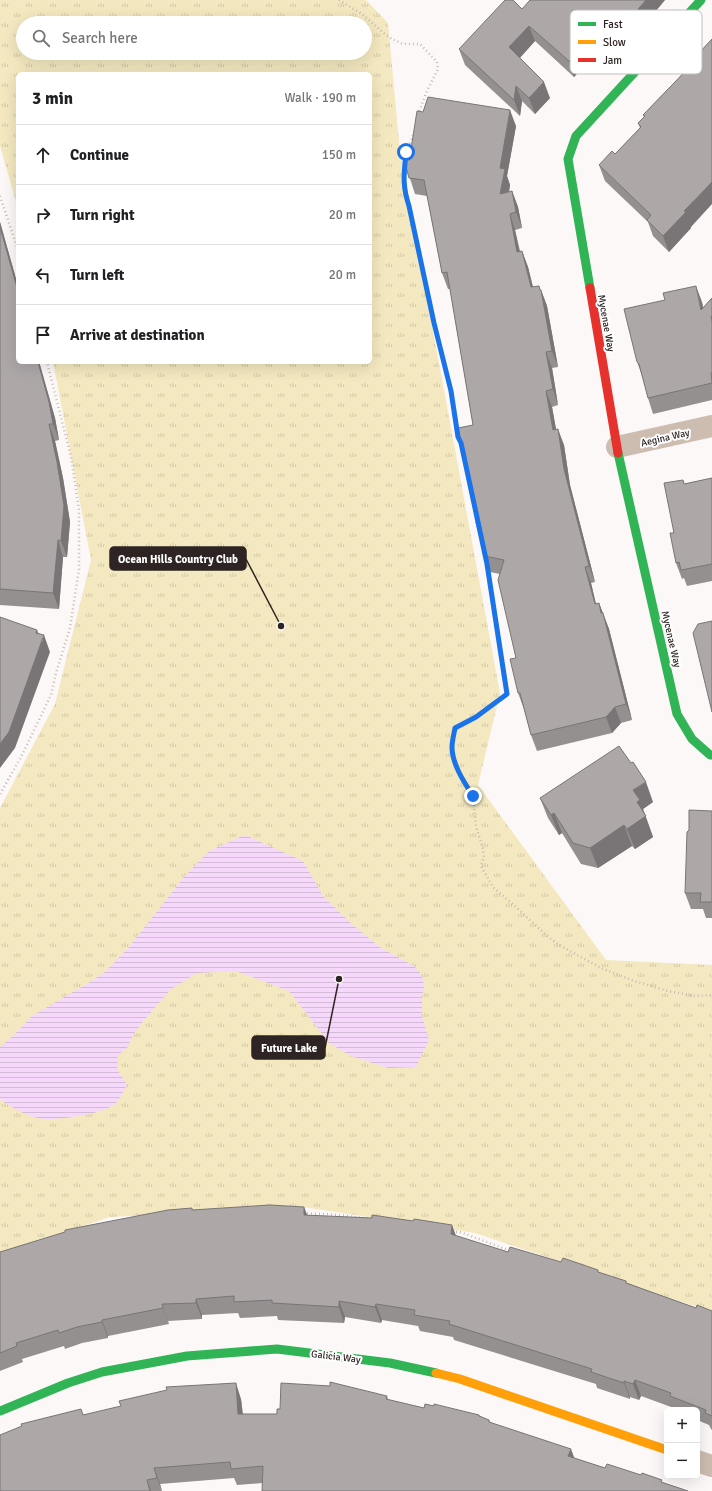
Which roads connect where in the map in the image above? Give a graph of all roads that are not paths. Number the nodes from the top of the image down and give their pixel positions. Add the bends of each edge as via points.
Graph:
1 (701, 0) edge
2 (692, 10) edge
3 (633, 74) edge
4 (712, 426) edge
5 (618, 447) junction
6 (712, 755) edge
7 (0, 1410) edge
8 (664, 1449) edge
9 (700, 1462) edge
10 (712, 1466) edge

1 - 2 street, Mycenae Way
3 - 5 street, Mycenae Way via 576,136 568,160
4 - 5 street, Aegina Way
5 - 6 street, Mycenae Way via 677,714 692,739
7 - 8 street, Galicia Way via 102,1372 187,1356 277,1349 390,1363 460,1379
9 - 10 street

